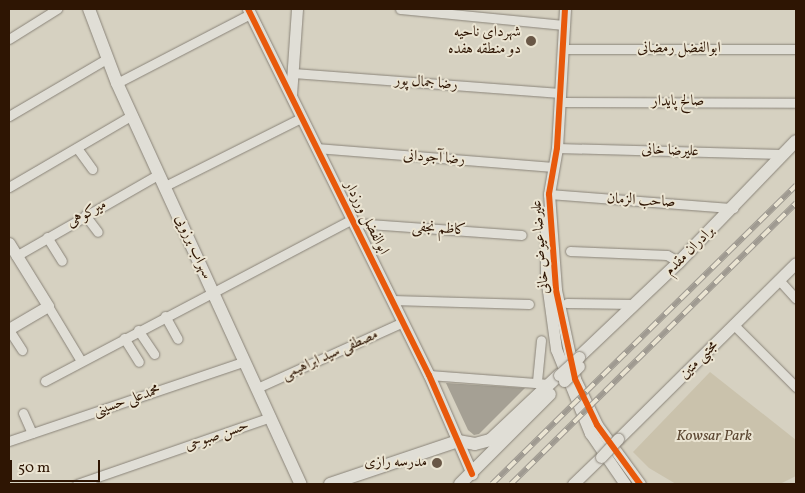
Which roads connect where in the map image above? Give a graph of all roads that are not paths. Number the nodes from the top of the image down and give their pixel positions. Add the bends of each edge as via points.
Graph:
1 (57, 9) edge
2 (88, 9) edge
3 (297, 9) edge
4 (400, 9) edge
5 (565, 9) edge
6 (249, 11) edge
7 (564, 25) junction
8 (9, 39) edge
9 (796, 48) edge
10 (562, 49) junction
11 (108, 58) junction
12 (292, 73) junction
13 (117, 83) junction
14 (291, 97) junction
15 (560, 98) junction
16 (796, 103) edge
17 (132, 115) junction
18 (9, 116) edge
19 (302, 118) junction
20 (796, 141) edge
21 (76, 148) junction
22 (316, 148) junction
23 (557, 148) junction
24 (789, 154) edge
25 (553, 167) junction
26 (92, 169) dead end
27 (159, 174) junction
28 (164, 186) junction
29 (9, 187) edge
30 (549, 194) junction
31 (735, 209) junction
32 (85, 215) junction
33 (353, 221) junction
34 (98, 232) dead end
35 (522, 234) dead end
36 (47, 237) junction
37 (9, 243) edge
38 (570, 251) dead end
39 (16, 256) junction
40 (62, 261) dead end
41 (796, 263) edge
42 (681, 264) junction
43 (779, 280) junction
44 (212, 290) junction
45 (796, 299) edge
46 (392, 300) junction
47 (567, 303) dead end
48 (528, 304) dead end
49 (48, 306) junction
50 (637, 306) junction
51 (165, 316) junction
52 (403, 322) junction
53 (734, 325) junction
54 (9, 330) edge
55 (138, 330) junction
56 (124, 338) junction
57 (178, 339) dead end
58 (540, 340) dead end
59 (22, 350) dead end
60 (154, 354) dead end
61 (581, 360) joint
62 (81, 361) junction
63 (245, 361) junction
64 (139, 362) dead end
65 (429, 375) junction
66 (45, 381) dead end
67 (553, 382) junction
68 (796, 387) edge
69 (257, 388) junction
70 (23, 413) dead end
71 (271, 417) junction
72 (32, 433) junction
73 (9, 441) edge
74 (458, 441) junction
75 (622, 471) junction
76 (472, 474) junction
77 (77, 484) edge
78 (301, 484) edge
79 (330, 484) edge
80 (460, 484) edge
81 (573, 484) edge
82 (625, 484) edge
83 (640, 484) edge

1 - 8 street
2 - 11 main road, سهراب برزویی
3 - 12 street
4 - 7 street
5 - 7 street, علیرضا عیوض خانی
6 - 13 street
6 - 14 street, ابوالفضل ورزدار
7 - 10 street, علیرضا عیوض خانی
9 - 10 street, ابوالفضل رمضانی
10 - 15 street, علیرضا عیوض خانی
11 - 13 main road, سهراب برزویی
11 - 18 street
12 - 14 street
12 - 15 street, رضا جمال پور
13 - 17 main road, سهراب برزویی
14 - 19 street, ابوالفضل ورزدار
15 - 16 street, صالح پایدار
15 - 23 street, علیرضا عیوض خانی
17 - 21 street
17 - 27 main road, سهراب برزویی
19 - 22 street, ابوالفضل ورزدار
19 - 28 street
20 - 24 main road, برادران مقدم
21 - 26 street
21 - 29 street
22 - 25 street, رضا آجودانی
22 - 33 street, ابوالفضل ورزدار
23 - 24 street, علیرضا خانی
23 - 25 street, علیرضا عیوض خانی
24 - 31 main road, برادران مقدم
25 - 30 street, علیرضا عیوض خانی
27 - 28 main road, سهراب برزویی
27 - 32 street, میرکوهی
28 - 44 main road, سهراب برزویی
30 - 31 street, صاحب الزمان
30 - 75 street, علیرضا عیوض خانی via 556,290 575,379
31 - 42 main road, برادران مقدم
32 - 34 street
32 - 36 street, میرکوهی
33 - 35 street, کاظم نجفی
33 - 44 street
33 - 46 street, ابوالفضل ورزدار
36 - 39 street, میرکوهی
36 - 40 street
37 - 39 street
38 - 42 street via 667,255
39 - 49 street
41 - 43 street, مجتبی متین
42 - 50 main road, برادران مقدم
43 - 45 street
43 - 53 street, مجتبی متین
44 - 51 street
44 - 63 main road, سهراب برزویی
46 - 48 street
46 - 52 street, ابوالفضل ورزدار
47 - 50 street
49 - 54 street
49 - 62 street
50 - 61 main road, برادران مقدم
51 - 55 street
51 - 57 street
52 - 65 street, ابوالفضل ورزدار
52 - 69 street, مصطفی سید ابراهیمی
53 - 68 street
53 - 81 street, مجتبی متین, bridge
54 - 59 street
55 - 56 street
55 - 60 street
56 - 62 street
56 - 64 street
58 - 67 street
61 - 67 street, bridge
62 - 66 street
63 - 69 main road, سهراب برزویی
63 - 72 street, محمدعلی حسینی
65 - 67 street
65 - 74 street, ابوالفضل ورزدار
67 - 74 main road via 490,440 475,444
67 - 76 main road
69 - 71 main road, سهراب برزویی
70 - 72 street
71 - 77 street, حسن صبوحی
71 - 78 main road, سهراب برزویی
72 - 73 street, محمدعلی حسینی
74 - 76 street, ابوالفضل ورزدار
74 - 79 main road
75 - 82 street
75 - 83 street
76 - 80 main road

